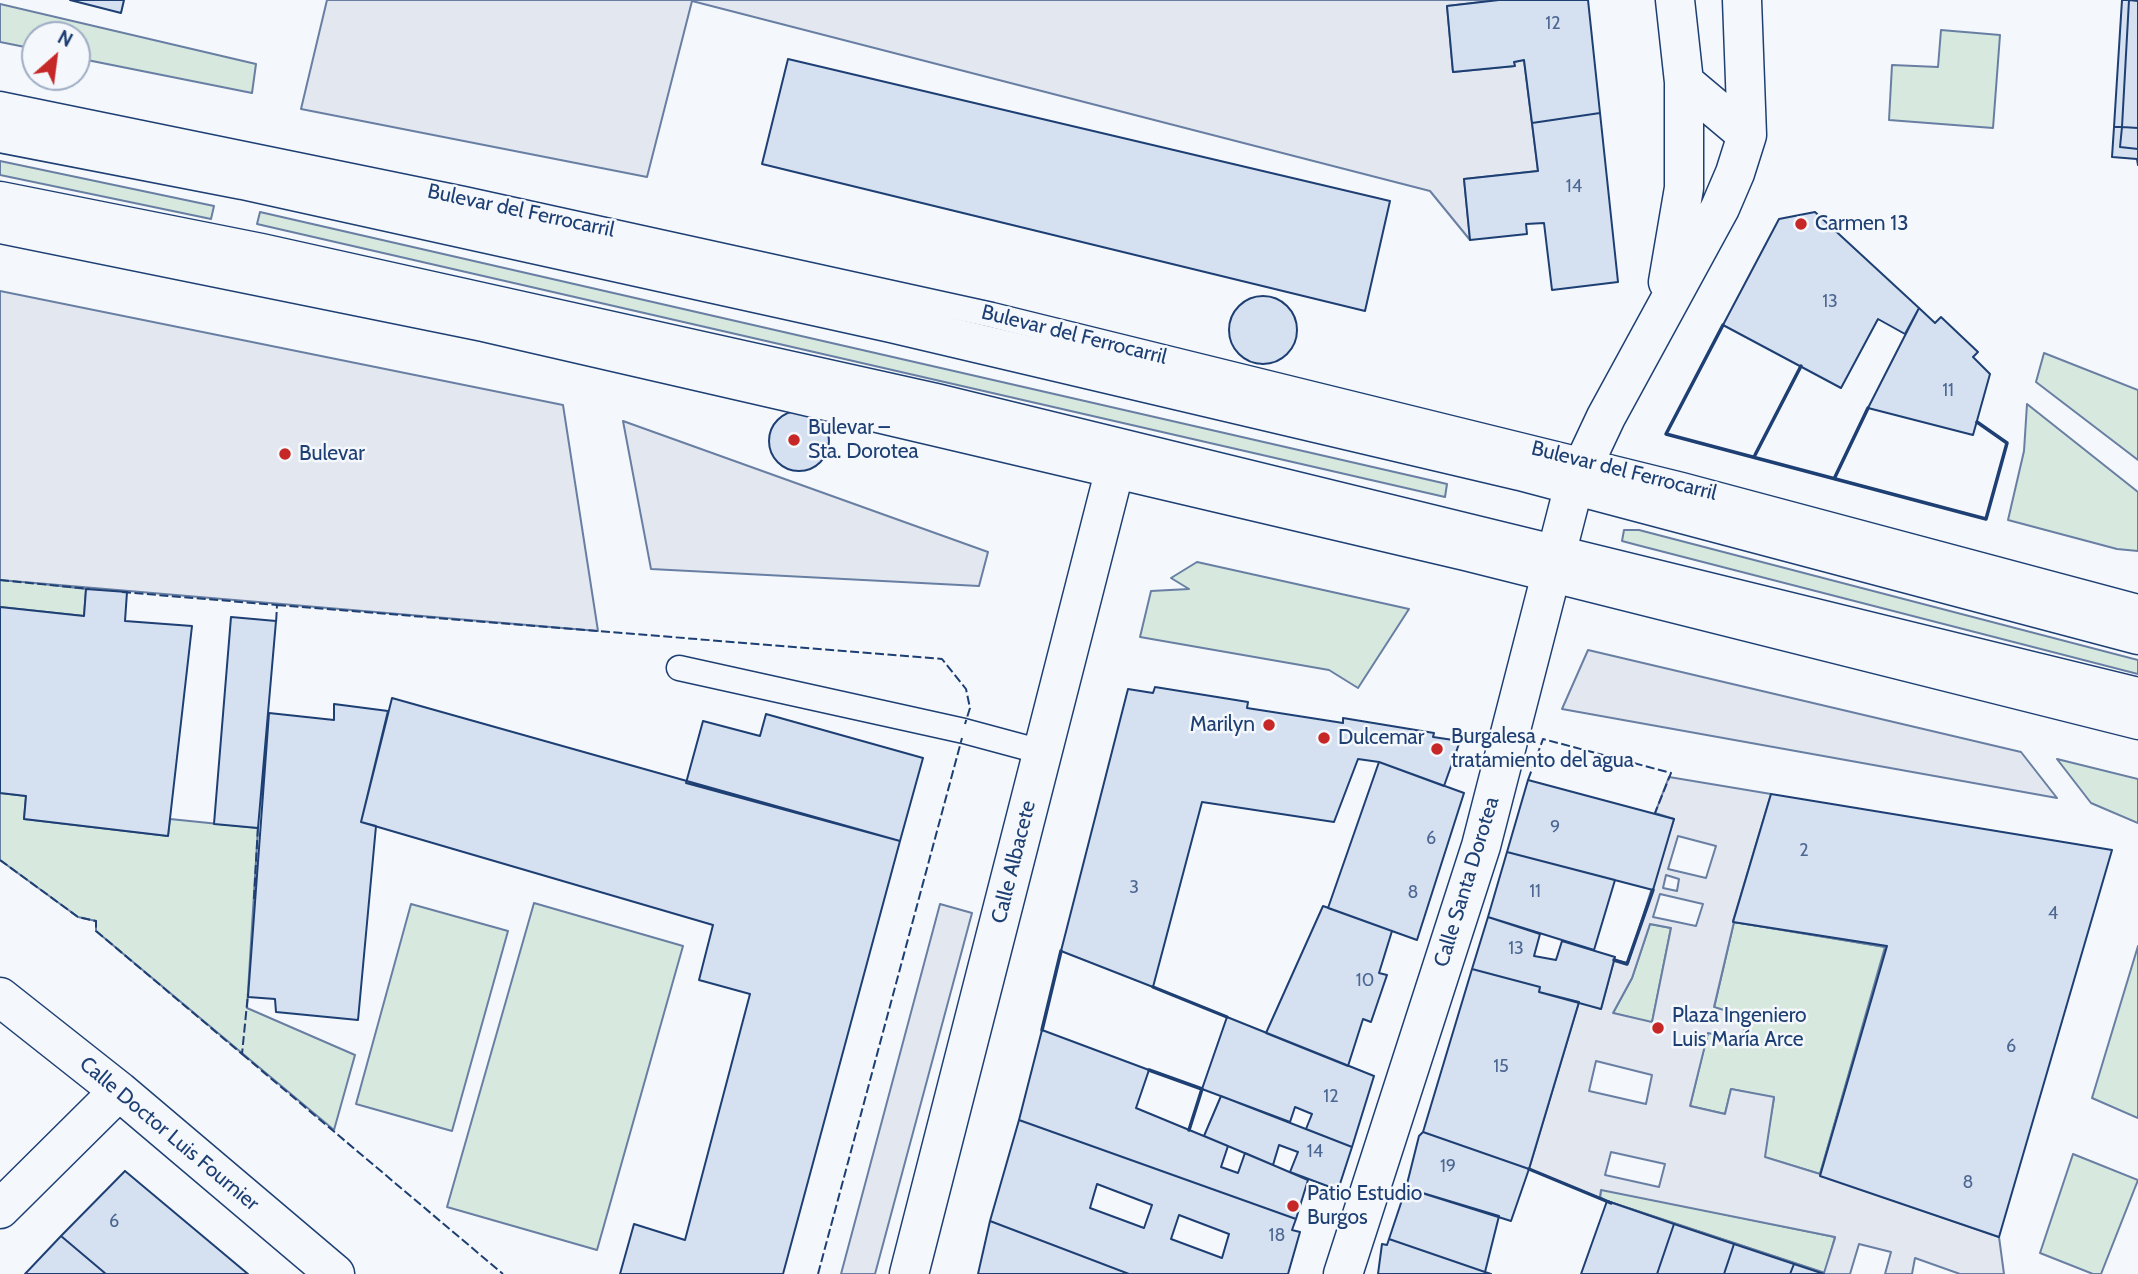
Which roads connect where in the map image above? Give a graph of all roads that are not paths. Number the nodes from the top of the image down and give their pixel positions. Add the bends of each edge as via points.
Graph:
1 (1675, 0) edge
2 (1742, 0) edge
3 (1684, 82) junction
4 (0, 104) edge
5 (0, 133) edge
6 (1747, 135) junction
7 (1684, 188) junction
8 (0, 201) edge
9 (0, 231) edge
10 (1663, 308) junction
11 (1117, 462) junction
12 (1580, 473) junction
13 (1554, 567) junction
14 (2138, 607) edge
15 (2138, 635) edge
16 (678, 668) dead end
17 (2138, 697) edge
18 (2138, 727) edge
19 (1042, 752) junction
20 (0, 997) edge
21 (119, 1091) junction
22 (0, 1209) edge
23 (335, 1274) edge
24 (909, 1274) edge
25 (1343, 1274) edge

1 - 3 main road
2 - 6 main road
3 - 6 main road
3 - 7 main road
4 - 12 lane, Bulevar del Ferrocarril via 965,309
5 - 12 main road, Bulevar del Ferrocarril via 243,180
6 - 7 main road via 1710,161
6 - 10 main road via 1720,208
7 - 10 main road
8 - 11 main road via 302,262 936,403
9 - 11 lane
10 - 12 main road, Calle Santa Dorotea
11 - 13 main road
11 - 19 main road, Calle Albacete
12 - 13 main road, Calle Santa Dorotea
12 - 14 lane, Bulevar del Ferrocarril
12 - 15 main road, Bulevar del Ferrocarril
13 - 17 main road
13 - 18 lane
13 - 25 main road, Calle Santa Dorotea via 1481,846
16 - 19 lane
19 - 24 main road, Calle Albacete
20 - 21 main road, Calle Doctor Luis Fournier
21 - 22 main road
21 - 23 main road, Calle Doctor Luis Fournier

